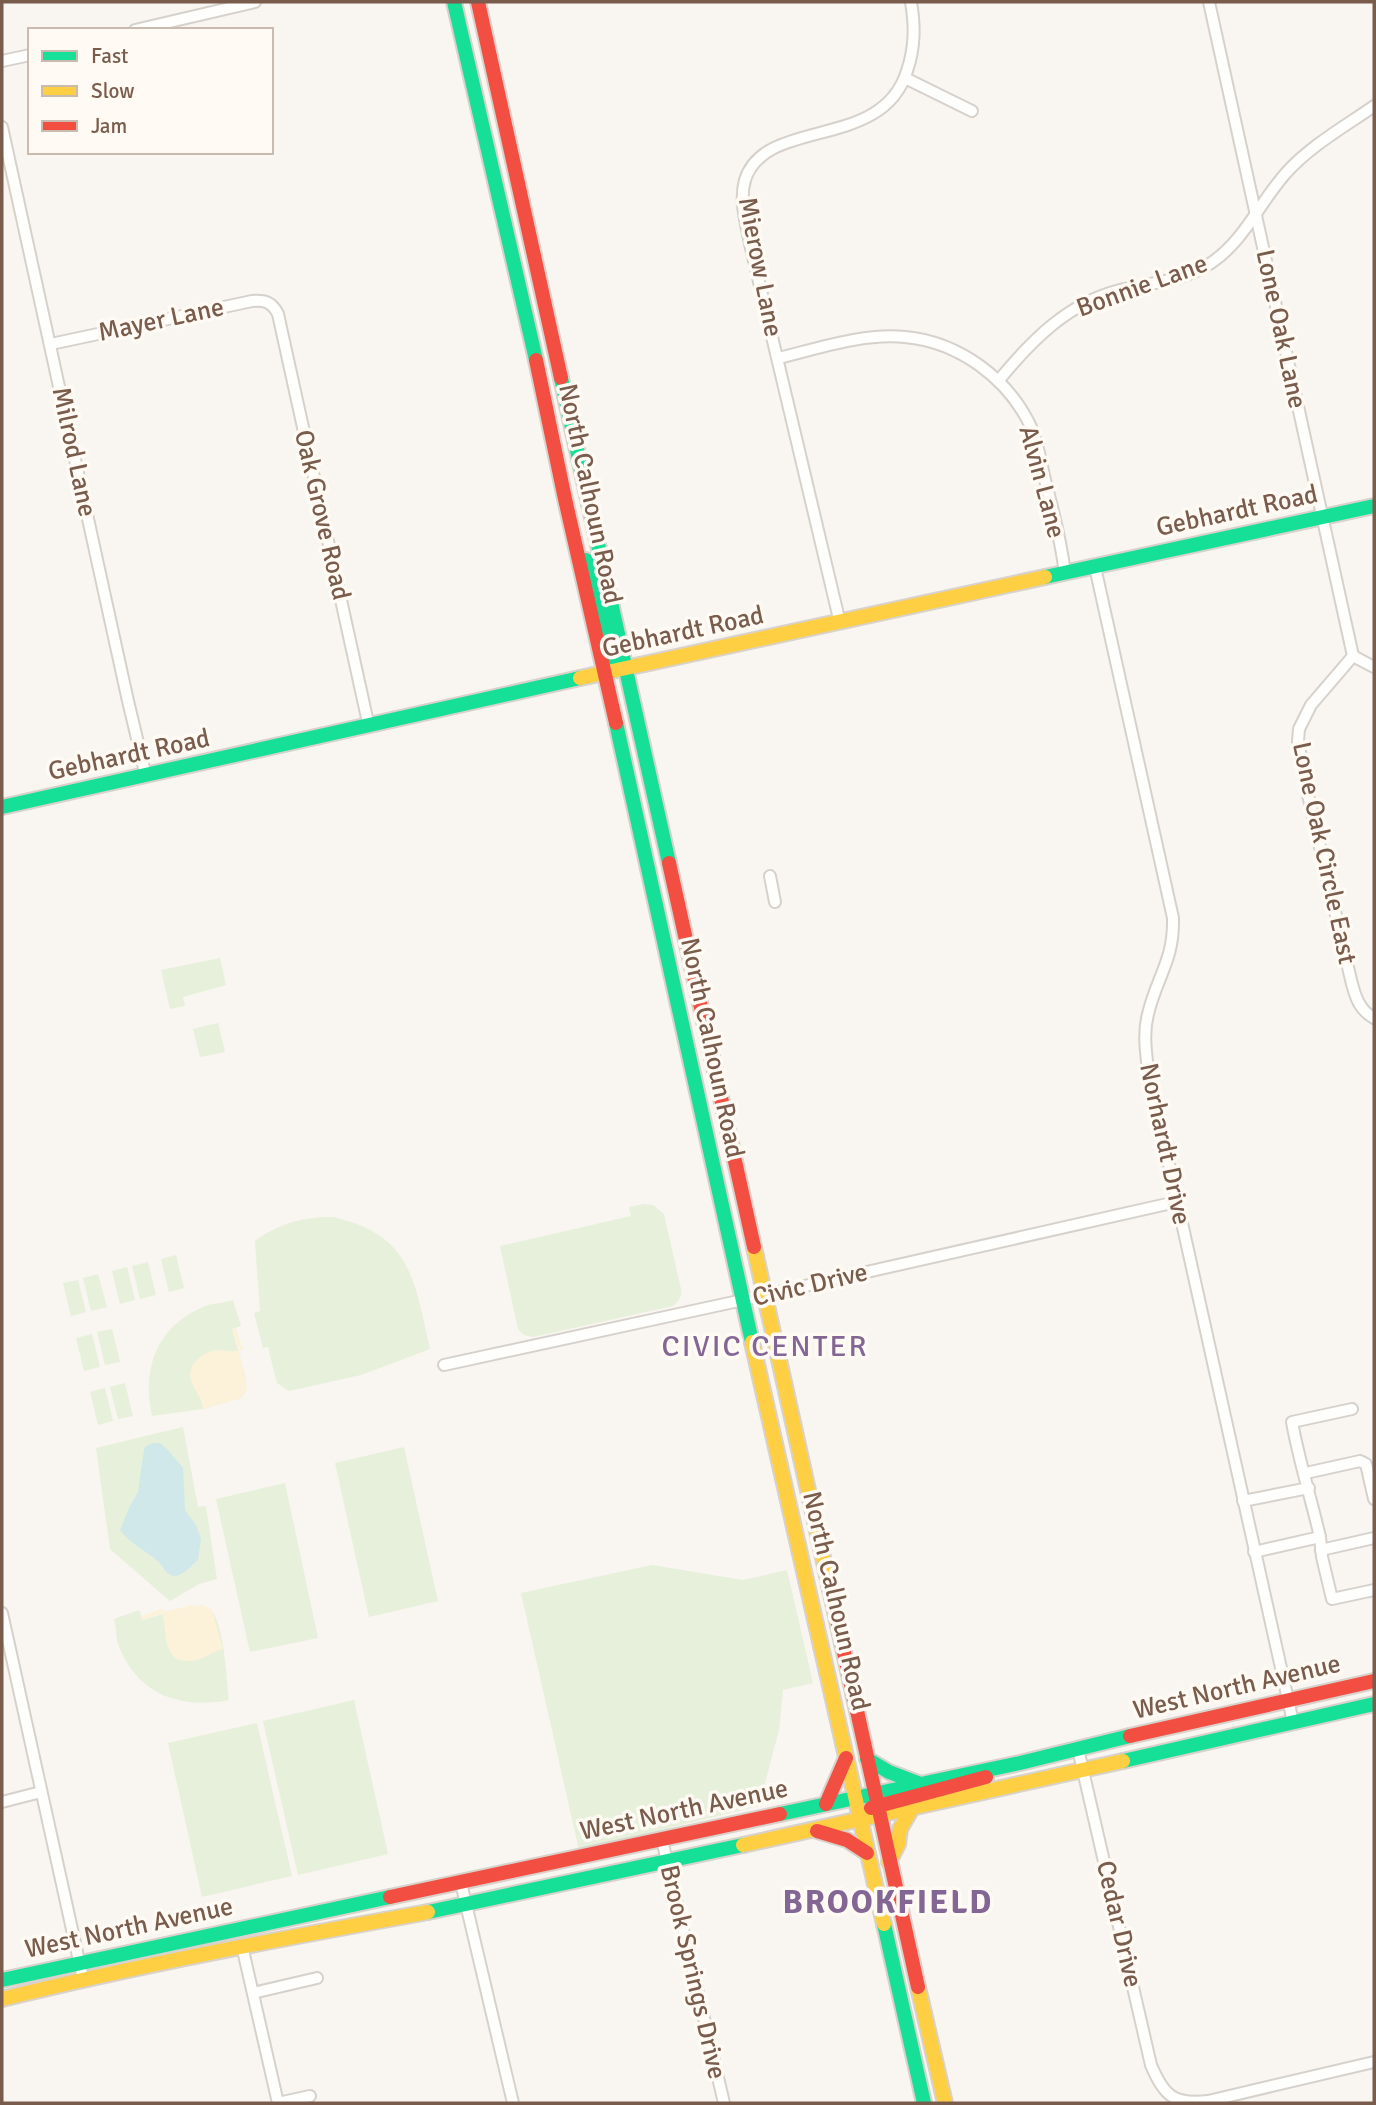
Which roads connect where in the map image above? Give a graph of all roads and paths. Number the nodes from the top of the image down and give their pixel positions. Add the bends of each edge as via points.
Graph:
1 (256, 2) edge
2 (454, 2) edge
3 (478, 2) edge
4 (911, 2) edge
5 (1209, 2) edge
6 (144, 28) edge
7 (28, 55) edge
8 (2, 61) edge
9 (905, 78) junction
10 (1374, 106) edge
11 (972, 111) dead end
12 (2, 127) edge
13 (1256, 213) junction
14 (271, 304) joint
15 (51, 344) junction
16 (779, 358) junction
17 (999, 380) junction
18 (1374, 506) edge
19 (569, 516) junction
20 (1322, 517) junction
21 (1095, 567) junction
22 (1065, 573) junction
23 (840, 623) junction
24 (1353, 656) junction
25 (1374, 667) edge
26 (625, 670) junction
27 (605, 673) junction
28 (369, 727) junction
29 (146, 776) junction
30 (654, 796) junction
31 (2, 807) edge
32 (770, 876) dead end
33 (775, 902) dead end
34 (1374, 1018) edge
35 (1176, 1202) junction
36 (764, 1295) junction
37 (743, 1300) junction
38 (444, 1364) dead end
39 (1352, 1409) dead end
40 (1306, 1473) junction
41 (1309, 1488) junction
42 (1374, 1499) edge
43 (1243, 1501) junction
44 (1320, 1537) junction
45 (1374, 1538) edge
46 (1321, 1550) junction
47 (1254, 1552) junction
48 (1374, 1590) edge
49 (2, 1614) edge
50 (3, 1632) edge
51 (1374, 1681) edge
52 (1287, 1700) junction
53 (1374, 1704) edge
54 (1293, 1722) junction
55 (1077, 1749) junction
56 (847, 1756) junction
57 (867, 1759) junction
58 (1020, 1763) junction
59 (1083, 1771) junction
60 (920, 1784) junction
61 (41, 1792) junction
62 (855, 1798) junction
63 (2, 1802) edge
64 (826, 1804) junction
65 (877, 1805) junction
66 (912, 1808) junction
67 (859, 1820) junction
68 (814, 1830) junction
69 (662, 1840) junction
70 (867, 1853) junction
71 (666, 1862) junction
72 (889, 1863) junction
73 (461, 1883) junction
74 (466, 1905) junction
75 (242, 1946) junction
76 (79, 1962) junction
77 (317, 1978) dead end
78 (83, 1979) junction
79 (2, 1980) edge
80 (253, 1993) junction
81 (2, 1999) edge
82 (1374, 2062) edge
83 (310, 2095) dead end
84 (278, 2103) edge
85 (513, 2103) edge
86 (724, 2103) edge
87 (924, 2103) edge
88 (945, 2103) edge

1 - 6 street
2 - 19 main road, North Calhoun Road
3 - 26 main road, North Calhoun Road
4 - 9 street, Mierow Lane via 913,54
5 - 13 street, Lone Oak Lane
7 - 8 street
9 - 11 street
9 - 16 street, Mierow Lane via 876,112 768,150 745,178 745,217
10 - 13 street, Bonnie Lane via 1298,161
12 - 15 street, Milrod Lane
13 - 17 street, Bonnie Lane via 1221,256 1196,272 1117,290 1070,310 1041,333
13 - 20 street, Lone Oak Lane
14 - 15 street, Mayer Lane via 241,303
14 - 28 street, Oak Grove Road via 278,314
15 - 29 street, Milrod Lane
16 - 17 street, Alvin Lane via 868,338 904,337 939,344
16 - 23 street, Mierow Lane
17 - 22 street, Alvin Lane via 1036,441
18 - 20 main road, Gebhardt Road
19 - 26 main road via 596,587 613,665
19 - 27 main road, North Calhoun Road
20 - 21 main road, Gebhardt Road
20 - 24 street, Lone Oak Lane
21 - 22 main road, Gebhardt Road
21 - 35 street, Norhardt Drive via 1173,918 1172,949 1147,1016 1145,1040
22 - 23 main road, Gebhardt Road
23 - 26 main road, Gebhardt Road
24 - 25 street
24 - 34 street, Lone Oak Circle East via 1311,705 1298,741 1356,1000
26 - 27 main road, Gebhardt Road
26 - 30 main road, North Calhoun Road
27 - 28 main road, Gebhardt Road
27 - 30 main road via 617,682 637,765
27 - 37 main road, North Calhoun Road
28 - 29 main road, Gebhardt Road
29 - 31 main road, Gebhardt Road
30 - 36 main road, North Calhoun Road
32 - 33 street
35 - 36 street, Civic Drive
35 - 43 street, Norhardt Drive
36 - 37 street, Civic Drive
36 - 57 main road, North Calhoun Road
37 - 38 street, Civic Drive
37 - 56 main road, North Calhoun Road
39 - 40 street via 1292,1422
40 - 41 street
40 - 42 street via 1360,1461 1366,1464
41 - 43 street
41 - 44 street
43 - 47 street, Norhardt Drive
44 - 46 street
44 - 47 street
45 - 46 street
46 - 48 street via 1332,1599
47 - 52 street, Norhardt Drive
49 - 50 street
50 - 61 street
51 - 52 main road, West North Avenue
52 - 54 street, Norhardt Drive
52 - 55 main road, West North Avenue
53 - 54 main road, West North Avenue
54 - 59 main road, West North Avenue
55 - 58 main road, West North Avenue
55 - 59 street, Cedar Drive
56 - 62 main road, North Calhoun Road
56 - 64 main road
57 - 60 main road
57 - 65 main road, North Calhoun Road
58 - 60 main road, West North Avenue
58 - 65 main road via 963,1785
59 - 66 main road, West North Avenue
59 - 82 street, Cedar Drive via 1151,2065 1170,2096 1186,2102 1208,2101
60 - 65 main road, West North Avenue
61 - 63 street
61 - 76 street
62 - 64 main road, West North Avenue
62 - 65 main road, West North Avenue
62 - 67 main road, North Calhoun Road
64 - 69 main road, West North Avenue
65 - 66 main road, West North Avenue
65 - 67 main road, West North Avenue
65 - 72 main road, North Calhoun Road
66 - 72 main road
67 - 68 main road, West North Avenue
67 - 70 main road, North Calhoun Road
68 - 70 main road via 847,1840
68 - 71 main road, West North Avenue
69 - 71 street, Brook Springs Drive
69 - 73 main road, West North Avenue
70 - 87 main road, North Calhoun Road
71 - 74 main road, West North Avenue
71 - 86 street, Brook Springs Drive
72 - 88 main road, North Calhoun Road
73 - 74 street
73 - 76 main road, West North Avenue
74 - 75 main road, West North Avenue
74 - 85 street
75 - 78 main road, West North Avenue
75 - 80 street
76 - 78 street
76 - 79 main road, West North Avenue
77 - 80 street
78 - 81 main road, West North Avenue
80 - 84 street
83 - 84 street

